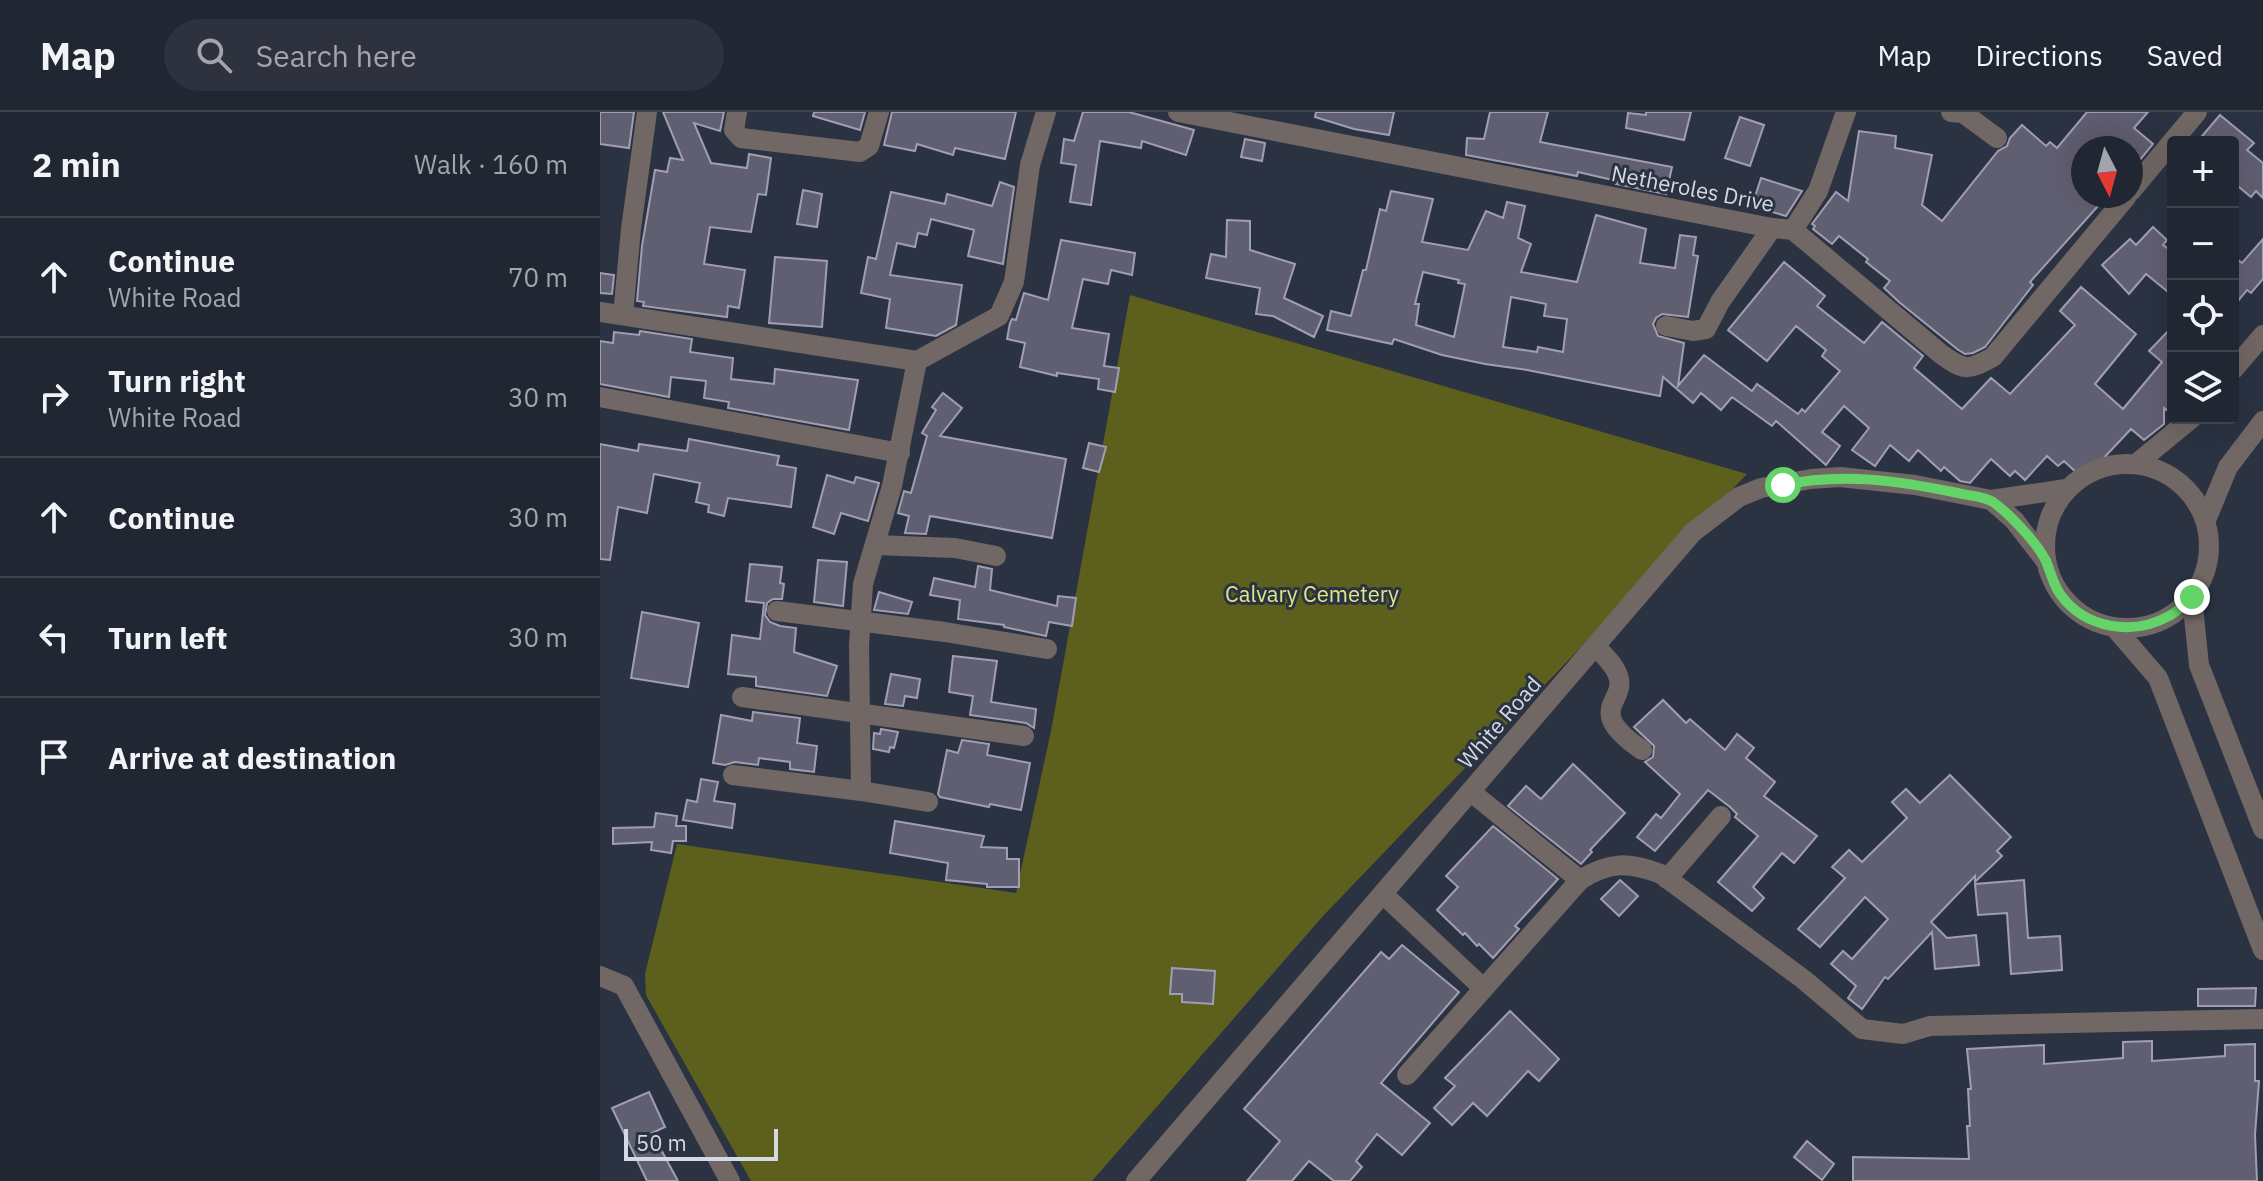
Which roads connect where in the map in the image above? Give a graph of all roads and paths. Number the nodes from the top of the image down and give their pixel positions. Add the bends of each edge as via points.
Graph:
1 (647, 112) edge
2 (737, 112) edge
3 (879, 112) edge
4 (1046, 112) edge
5 (1178, 112) edge
6 (1846, 112) edge
7 (1951, 112) edge
8 (2197, 112) edge
9 (1997, 138) dead end
10 (2143, 177) edge
11 (2117, 208) edge
12 (1772, 228) junction
13 (1793, 230) junction
14 (600, 312) edge
15 (623, 315) junction
16 (1666, 326) dead end
17 (2263, 335) edge
18 (917, 361) junction
19 (2239, 363) edge
20 (600, 397) edge
21 (2263, 421) edge
22 (2185, 424) edge
23 (900, 453) junction
24 (2136, 464) junction
25 (2066, 489) junction
26 (1991, 500) junction
27 (2206, 520) junction
28 (876, 545) junction
29 (996, 556) dead end
30 (2045, 560) junction
31 (2192, 597) junction
32 (777, 611) dead end
33 (860, 622) junction
34 (2115, 628) junction
35 (1596, 646) junction
36 (1047, 649) dead end
37 (742, 697) dead end
38 (859, 712) junction
39 (1024, 736) dead end
40 (1642, 750) dead end
41 (733, 775) dead end
42 (861, 791) junction
43 (1471, 792) junction
44 (928, 802) dead end
45 (1721, 816) dead end
46 (2263, 829) edge
47 (1667, 879) junction
48 (1580, 880) junction
49 (1383, 894) junction
50 (2263, 950) edge
51 (600, 976) edge
52 (1483, 988) junction
53 (2263, 1019) edge
54 (1407, 1075) dead end
55 (730, 1181) edge
56 (1136, 1181) edge

1 - 15 street
2 - 3 street via 734,130 741,138 860,152 869,146
4 - 18 street via 1030,165 1014,282 999,316
5 - 12 street, Netheroles Drive
6 - 13 street via 1818,191
7 - 9 street via 1963,113
8 - 10 street
11 - 13 street, Netheroles Drive via 1993,357 1971,369 1941,354
12 - 13 street, Netheroles Drive
12 - 16 street via 1706,329
14 - 15 street
15 - 18 street
17 - 19 street
18 - 23 street
20 - 23 street
21 - 27 street via 2228,467
22 - 24 street
23 - 28 street
24 - 25 street via 2087,473
24 - 27 street via 2172,476 2187,488
25 - 26 street, White Road
25 - 30 street via 2052,510
26 - 30 street
26 - 35 street, White Road via 1840,477 1761,488 1739,497 1693,532
27 - 31 street via 2209,560
28 - 29 street via 955,548
28 - 33 street via 863,584
30 - 34 street via 2062,598 2077,612
31 - 34 street via 2171,616 2144,626
31 - 46 street via 2199,665
32 - 33 street
33 - 36 street
33 - 38 street
34 - 50 street via 2158,678
35 - 40 street via 1617,671 1610,718 1621,736
35 - 43 street, White Road
37 - 38 street
38 - 39 street
38 - 42 street
41 - 42 street
42 - 44 street
43 - 48 street
43 - 49 street, White Road
45 - 47 street
47 - 48 street via 1637,866 1619,865 1598,868
47 - 53 street via 1862,1029 1903,1034 1930,1026
48 - 52 street
49 - 52 street
49 - 56 street, White Road
51 - 55 street via 624,986
52 - 54 street

